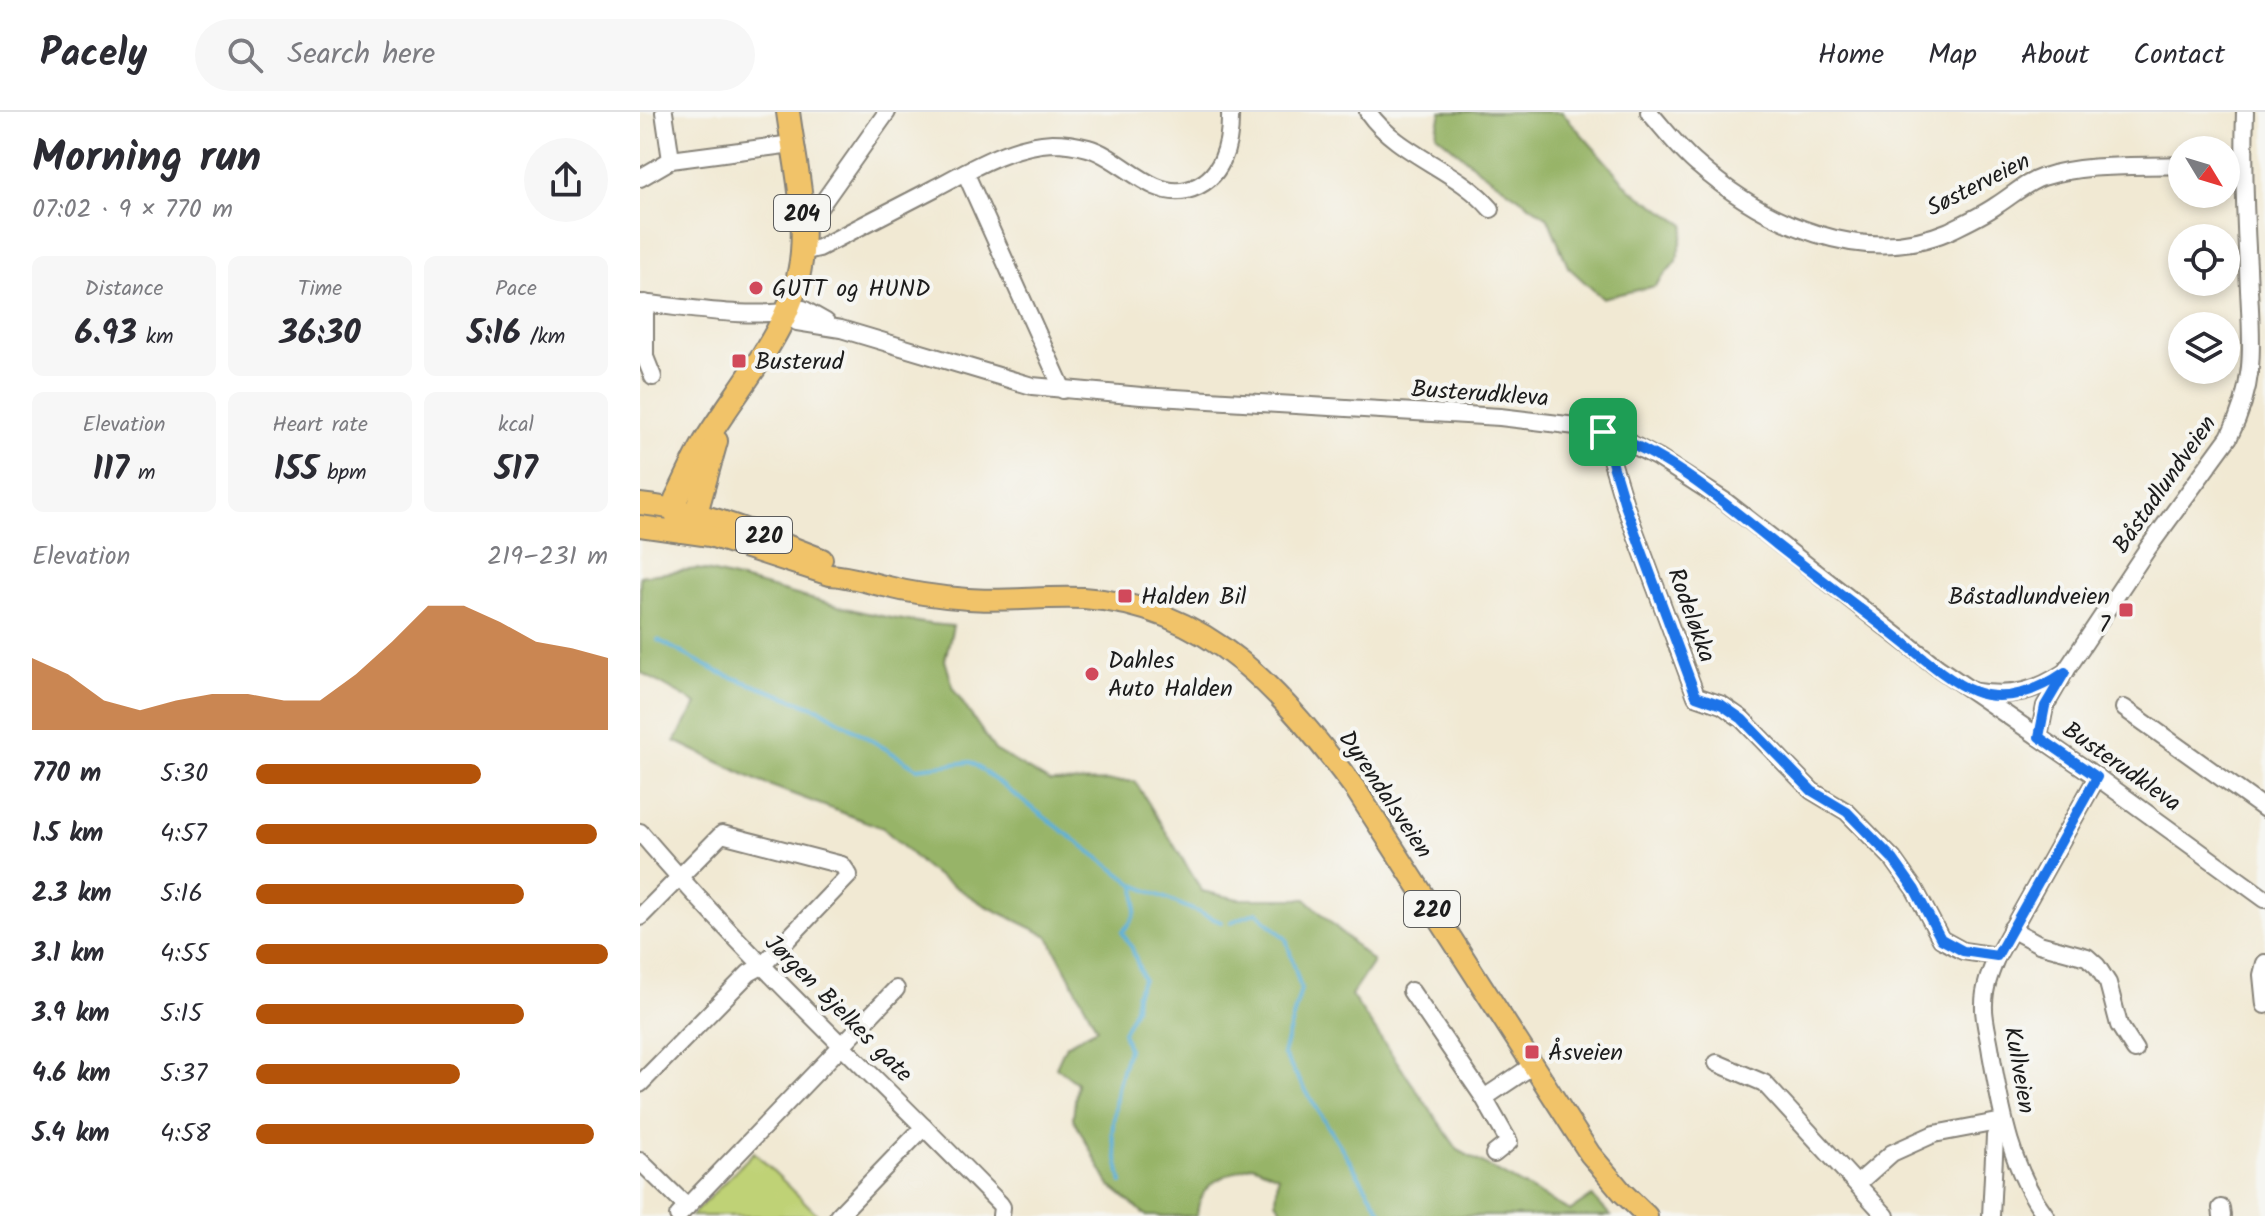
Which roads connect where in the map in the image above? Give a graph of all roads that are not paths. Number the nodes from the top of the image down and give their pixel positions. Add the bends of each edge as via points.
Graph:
1 (664, 112) edge
2 (788, 112) edge
3 (887, 112) edge
4 (1230, 112) edge
5 (1368, 112) edge
6 (1649, 112) edge
7 (2245, 112) edge
8 (792, 144) junction
9 (671, 160) junction
10 (2243, 163) joint
11 (2168, 166) edge
12 (965, 172) junction
13 (640, 178) edge
14 (1491, 209) dead end
15 (802, 219) junction
16 (802, 252) junction
17 (642, 303) edge
18 (787, 312) junction
19 (2258, 344) edge
20 (653, 377) dead end
21 (1063, 390) junction
22 (1603, 432) junction
23 (640, 504) edge
24 (685, 510) junction
25 (640, 526) edge
26 (682, 531) junction
27 (848, 576) junction
28 (2065, 672) junction
29 (1974, 692) junction
30 (2124, 708) dead end
31 (2039, 737) junction
32 (2097, 777) junction
33 (2265, 809) edge
34 (640, 832) edge
35 (679, 878) junction
36 (2265, 899) edge
37 (640, 917) edge
38 (2011, 929) junction
39 (1997, 956) junction
40 (2265, 963) edge
41 (762, 966) junction
42 (896, 989) dead end
43 (1411, 991) dead end
44 (2265, 1005) edge
45 (841, 1046) junction
46 (2135, 1050) dead end
47 (1717, 1063) dead end
48 (1532, 1066) junction
49 (640, 1084) edge
50 (1484, 1098) junction
51 (2003, 1121) junction
52 (924, 1127) junction
53 (1494, 1154) dead end
54 (640, 1161) edge
55 (1857, 1184) junction
56 (683, 1212) edge
57 (838, 1216) edge
58 (1001, 1216) edge
59 (1647, 1216) edge
60 (1886, 1216) edge
61 (1991, 1216) edge
62 (2046, 1216) edge

1 - 9 street
2 - 8 highway, 204
3 - 15 street via 814,215
4 - 12 street via 1228,147 1220,164 1205,182 1183,191 1154,185 1089,148 1051,143 996,157
5 - 14 street via 1402,143 1466,184
6 - 11 street, Søsterveien via 1733,194 1801,228 1854,242 1901,244 1947,232 2046,176
7 - 10 street, Båstadlundveien
8 - 9 street
8 - 15 highway, 204
9 - 13 street
10 - 19 street, Båstadlundveien
12 - 16 street
12 - 21 street
15 - 16 highway, 204
16 - 18 highway, 204
17 - 18 street, Busterudkleva
17 - 20 street via 645,357
18 - 21 street, Busterudkleva via 803,309 838,328 1032,386
18 - 24 highway, 204 via 702,446
19 - 28 street, Båstadlundveien via 2247,396 2229,437
21 - 22 street, Busterudkleva via 1475,415
22 - 29 street, Busterudkleva via 1695,480
22 - 39 street, Rodeløkka via 1696,696 1742,719 1812,791 1847,812 1893,859 1941,939 1963,951
23 - 24 main road, 220
24 - 26 highway
24 - 27 main road, 220 via 835,564
25 - 26 main road, 220
26 - 27 main road, 220
27 - 48 main road, Dyrendalsveien / 220 via 931,596 1108,601 1162,614 1225,647 1314,734 1356,790
28 - 29 street, Båstadlundveien via 2019,694
28 - 31 street via 2045,706
29 - 31 street, Busterudkleva
30 - 33 street
31 - 32 street, Busterudkleva
32 - 36 street, Busterudkleva
32 - 38 street, Kullveien
34 - 35 street, Jørgen Bjelkes gate
35 - 37 street
35 - 41 street, Jørgen Bjelkes gate
35 - 41 street via 722,834 842,865 849,875
38 - 39 street, Kullveien
38 - 46 street via 2039,944 2087,957 2097,966 2108,983 2119,1025
39 - 51 street, Kullveien via 1984,1004
40 - 44 street
41 - 45 street, Jørgen Bjelkes gate
41 - 49 street via 749,973
42 - 45 street
43 - 50 street
45 - 52 street, Jørgen Bjelkes gate
45 - 56 street
47 - 55 street via 1764,1083
48 - 50 street
48 - 59 main road, Dyrendalsveien / 220 via 1590,1154
50 - 53 street via 1509,1142
51 - 55 street via 1934,1134 1892,1153
51 - 61 street via 1995,1136
51 - 62 street, Kullveien via 2020,1169
52 - 57 street
52 - 58 street, Jørgen Bjelkes gate via 1002,1207
54 - 56 street
55 - 60 street

